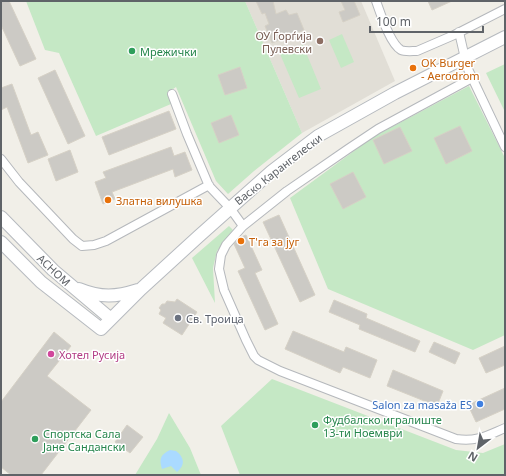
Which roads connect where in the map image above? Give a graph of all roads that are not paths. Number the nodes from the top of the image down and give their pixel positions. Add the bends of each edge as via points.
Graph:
1 (376, 1) edge
2 (505, 9) edge
3 (459, 32) junction
4 (505, 36) edge
5 (464, 58) junction
6 (472, 78) junction
7 (172, 94) dead end
8 (505, 147) edge
9 (1, 159) edge
10 (209, 185) junction
11 (230, 208) junction
12 (1, 217) edge
13 (243, 226) junction
14 (1, 242) edge
15 (64, 280) junction
16 (141, 289) junction
17 (111, 319) junction
18 (101, 329) joint
19 (505, 428) edge

1 - 3 street via 393,41 400,49 417,51
2 - 3 street
3 - 5 street
4 - 5 street, Васко Карангелески
5 - 6 street
5 - 11 street, Васко Карангелески via 318,136 272,171
6 - 8 street
6 - 13 street via 378,128 287,191
7 - 10 street
9 - 10 street via 18,182 82,246 106,241
10 - 11 street
11 - 13 street
11 - 16 street, Васко Карангелески
12 - 15 street, АСНОМ
13 - 19 street via 220,255 219,269 224,290 246,340 258,360 280,371 456,439 479,439
14 - 18 street, АСНОМ via 42,282
15 - 16 street via 84,291 107,296
15 - 17 street, АСНОМ
16 - 17 street, Васко Карангелески
17 - 18 street, Васко Карангелески

